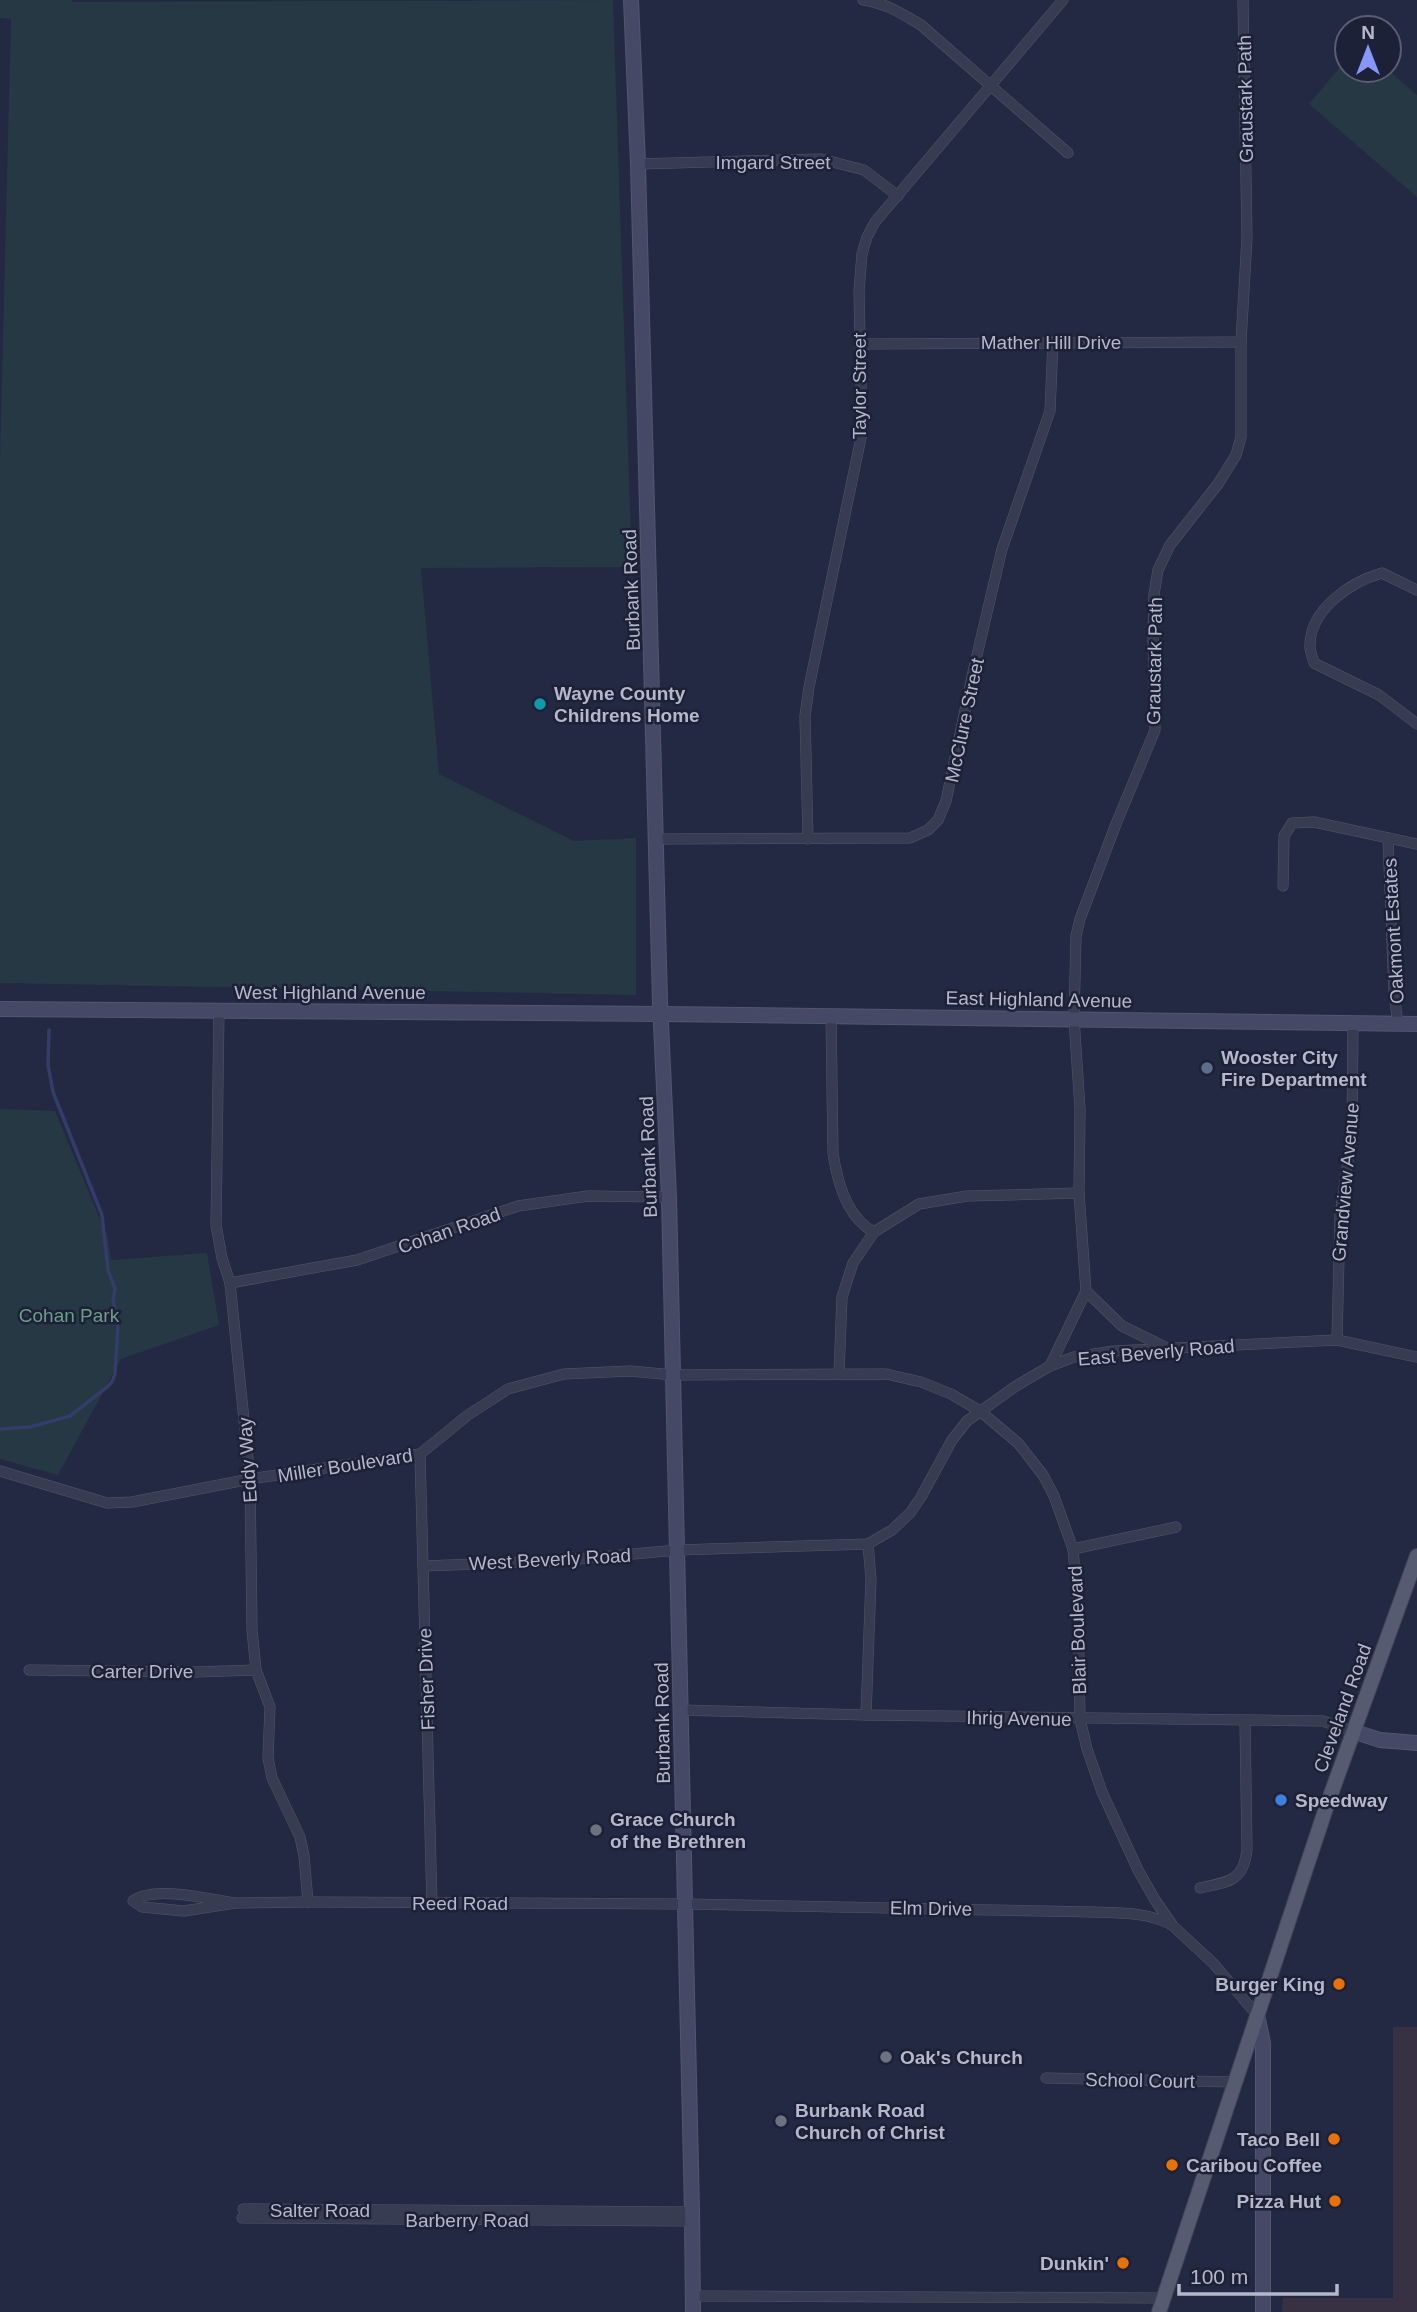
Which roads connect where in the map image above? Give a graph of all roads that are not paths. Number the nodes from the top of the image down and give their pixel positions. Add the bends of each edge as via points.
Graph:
1 (631, 0) edge
2 (863, 0) edge
3 (1063, 0) edge
4 (1243, 0) edge
5 (992, 85) junction
6 (1068, 153) dead end
7 (638, 164) junction
8 (898, 196) junction
9 (1053, 342) junction
10 (1241, 342) junction
11 (860, 344) junction
12 (1417, 590) edge
13 (1417, 724) edge
14 (1388, 838) junction
15 (657, 839) junction
16 (808, 839) junction
17 (1417, 844) edge
18 (1283, 886) dead end
19 (0, 1009) edge
20 (219, 1011) junction
21 (661, 1014) junction
22 (831, 1016) junction
23 (1074, 1019) junction
24 (1353, 1023) junction
25 (1398, 1024) junction
26 (1417, 1024) edge
27 (1079, 1193) junction
28 (670, 1197) junction
29 (874, 1232) junction
30 (230, 1283) junction
31 (1086, 1291) junction
32 (1337, 1340) junction
33 (1169, 1349) junction
34 (1417, 1357) edge
35 (1050, 1366) junction
36 (839, 1374) junction
37 (674, 1375) junction
38 (980, 1411) junction
39 (420, 1454) junction
40 (0, 1471) edge
41 (250, 1479) junction
42 (1176, 1527) dead end
43 (869, 1544) junction
44 (1073, 1549) junction
45 (678, 1550) junction
46 (1417, 1556) edge
47 (423, 1566) junction
48 (256, 1670) junction
49 (29, 1671) dead end
50 (681, 1710) junction
51 (866, 1715) junction
52 (1080, 1719) junction
53 (1245, 1721) junction
54 (1355, 1732) junction
55 (1417, 1743) edge
56 (1200, 1888) dead end
57 (308, 1902) junction
58 (235, 1903) junction
59 (432, 1904) junction
60 (686, 1904) junction
61 (1173, 1926) junction
62 (1256, 2015) junction
63 (1046, 2078) dead end
64 (1234, 2082) junction
65 (242, 2214) dead end
66 (692, 2217) junction
67 (693, 2296) junction
68 (1161, 2305) edge
69 (693, 2312) edge
70 (1263, 2312) edge

1 - 7 main road, Burbank Road
2 - 5 street via 895,9 921,25
3 - 5 street, Taylor Street
4 - 10 street, Graustark Path via 1247,238
5 - 6 street
5 - 8 street, Taylor Street
7 - 8 street, Imgard Street via 821,159 864,170
7 - 15 main road, Burbank Road
8 - 11 street, Taylor Street via 875,222 862,254
9 - 10 street, Mather Hill Drive
9 - 11 street, Mather Hill Drive
9 - 16 street, McClure Street via 1051,411 1002,549 951,783 938,820 910,838
10 - 23 street, Graustark Path via 1241,437 1236,455 1170,544 1158,570 1153,627 1155,730 1080,919
11 - 16 street, Taylor Street via 862,433 805,716
12 - 13 street via 1382,573 1366,577 1338,595 1317,619 1310,646 1314,663 1379,695
14 - 17 street, Oakmont Estates
14 - 18 street, Oakmont Estates via 1314,822 1292,822 1284,836
14 - 25 street, Oakmont Estates
15 - 16 street, McClure Street
15 - 21 main road, Burbank Road
19 - 20 main road, West Highland Avenue
20 - 21 main road, West Highland Avenue
20 - 30 street, Eddy Way via 215,1226
21 - 22 main road, East Highland Avenue
21 - 28 main road, Burbank Road
22 - 23 main road, East Highland Avenue
22 - 29 street via 835,1166 853,1213
23 - 24 main road, East Highland Avenue
23 - 27 street, Graustark Path
24 - 25 main road, East Highland Avenue
24 - 32 street, Grandview Avenue via 1352,1134 1340,1215
25 - 26 main road, East Highland Avenue
27 - 29 street via 967,1196 919,1204
27 - 31 street, Graustark Path
28 - 30 street, Cohan Road via 588,1196 518,1206 357,1260
28 - 37 main road, Burbank Road
29 - 36 street via 853,1263 842,1297
30 - 41 street, Eddy Way
31 - 33 street via 1122,1326
31 - 35 street, Graustark Path
32 - 33 street, East Beverly Road
32 - 34 street, East Beverly Road
33 - 35 street, East Beverly Road via 1114,1351
35 - 38 street, East Beverly Road
36 - 37 street, Blair Boulevard
36 - 38 street, Blair Boulevard via 903,1377 951,1394
37 - 39 street, Miller Boulevard via 564,1374 533,1381 508,1389
37 - 45 main road, Burbank Road
38 - 43 street, East Beverly Road via 960,1430 910,1513
38 - 44 street, Blair Boulevard via 1018,1443 1043,1475
39 - 41 street, Miller Boulevard
39 - 47 street, Fisher Drive
40 - 41 street, Miller Boulevard via 107,1503
41 - 48 street, Eddy Way
42 - 44 street
43 - 45 street
43 - 51 street
44 - 52 street, Blair Boulevard
45 - 47 street, West Beverly Road
45 - 50 main road, Burbank Road
46 - 54 main road, Cleveland Road
47 - 59 street, Fisher Drive
48 - 49 street, Carter Drive
48 - 57 street, Eddy Way via 270,1707 272,1778 300,1837
50 - 51 street, Ihrig Avenue
50 - 60 main road, Burbank Road
51 - 52 street, Ihrig Avenue
52 - 53 street, Ihrig Avenue
52 - 61 street, Blair Boulevard via 1102,1792 1138,1870
53 - 54 street, Ihrig Avenue via 1323,1721
53 - 56 street via 1245,1865 1231,1880
54 - 55 main road via 1380,1741
54 - 62 main road, Cleveland Road
57 - 58 street, Reed Road
57 - 59 street, Reed Road
58 - 58 street, Reed Road via 184,1911 142,1907 133,1901 141,1895 158,1894
59 - 60 street, Reed Road
60 - 61 street, Elm Drive via 1130,1913
60 - 66 main road, Burbank Road
61 - 62 street, Blair Boulevard via 1213,1963
62 - 64 main road, Cleveland Road
62 - 70 main road via 1263,2043
63 - 64 street, School Court
64 - 68 main road, Cleveland Road
65 - 66 street, Barberry Road
66 - 67 main road, Burbank Road
67 - 68 street
67 - 69 main road, Burbank Road

